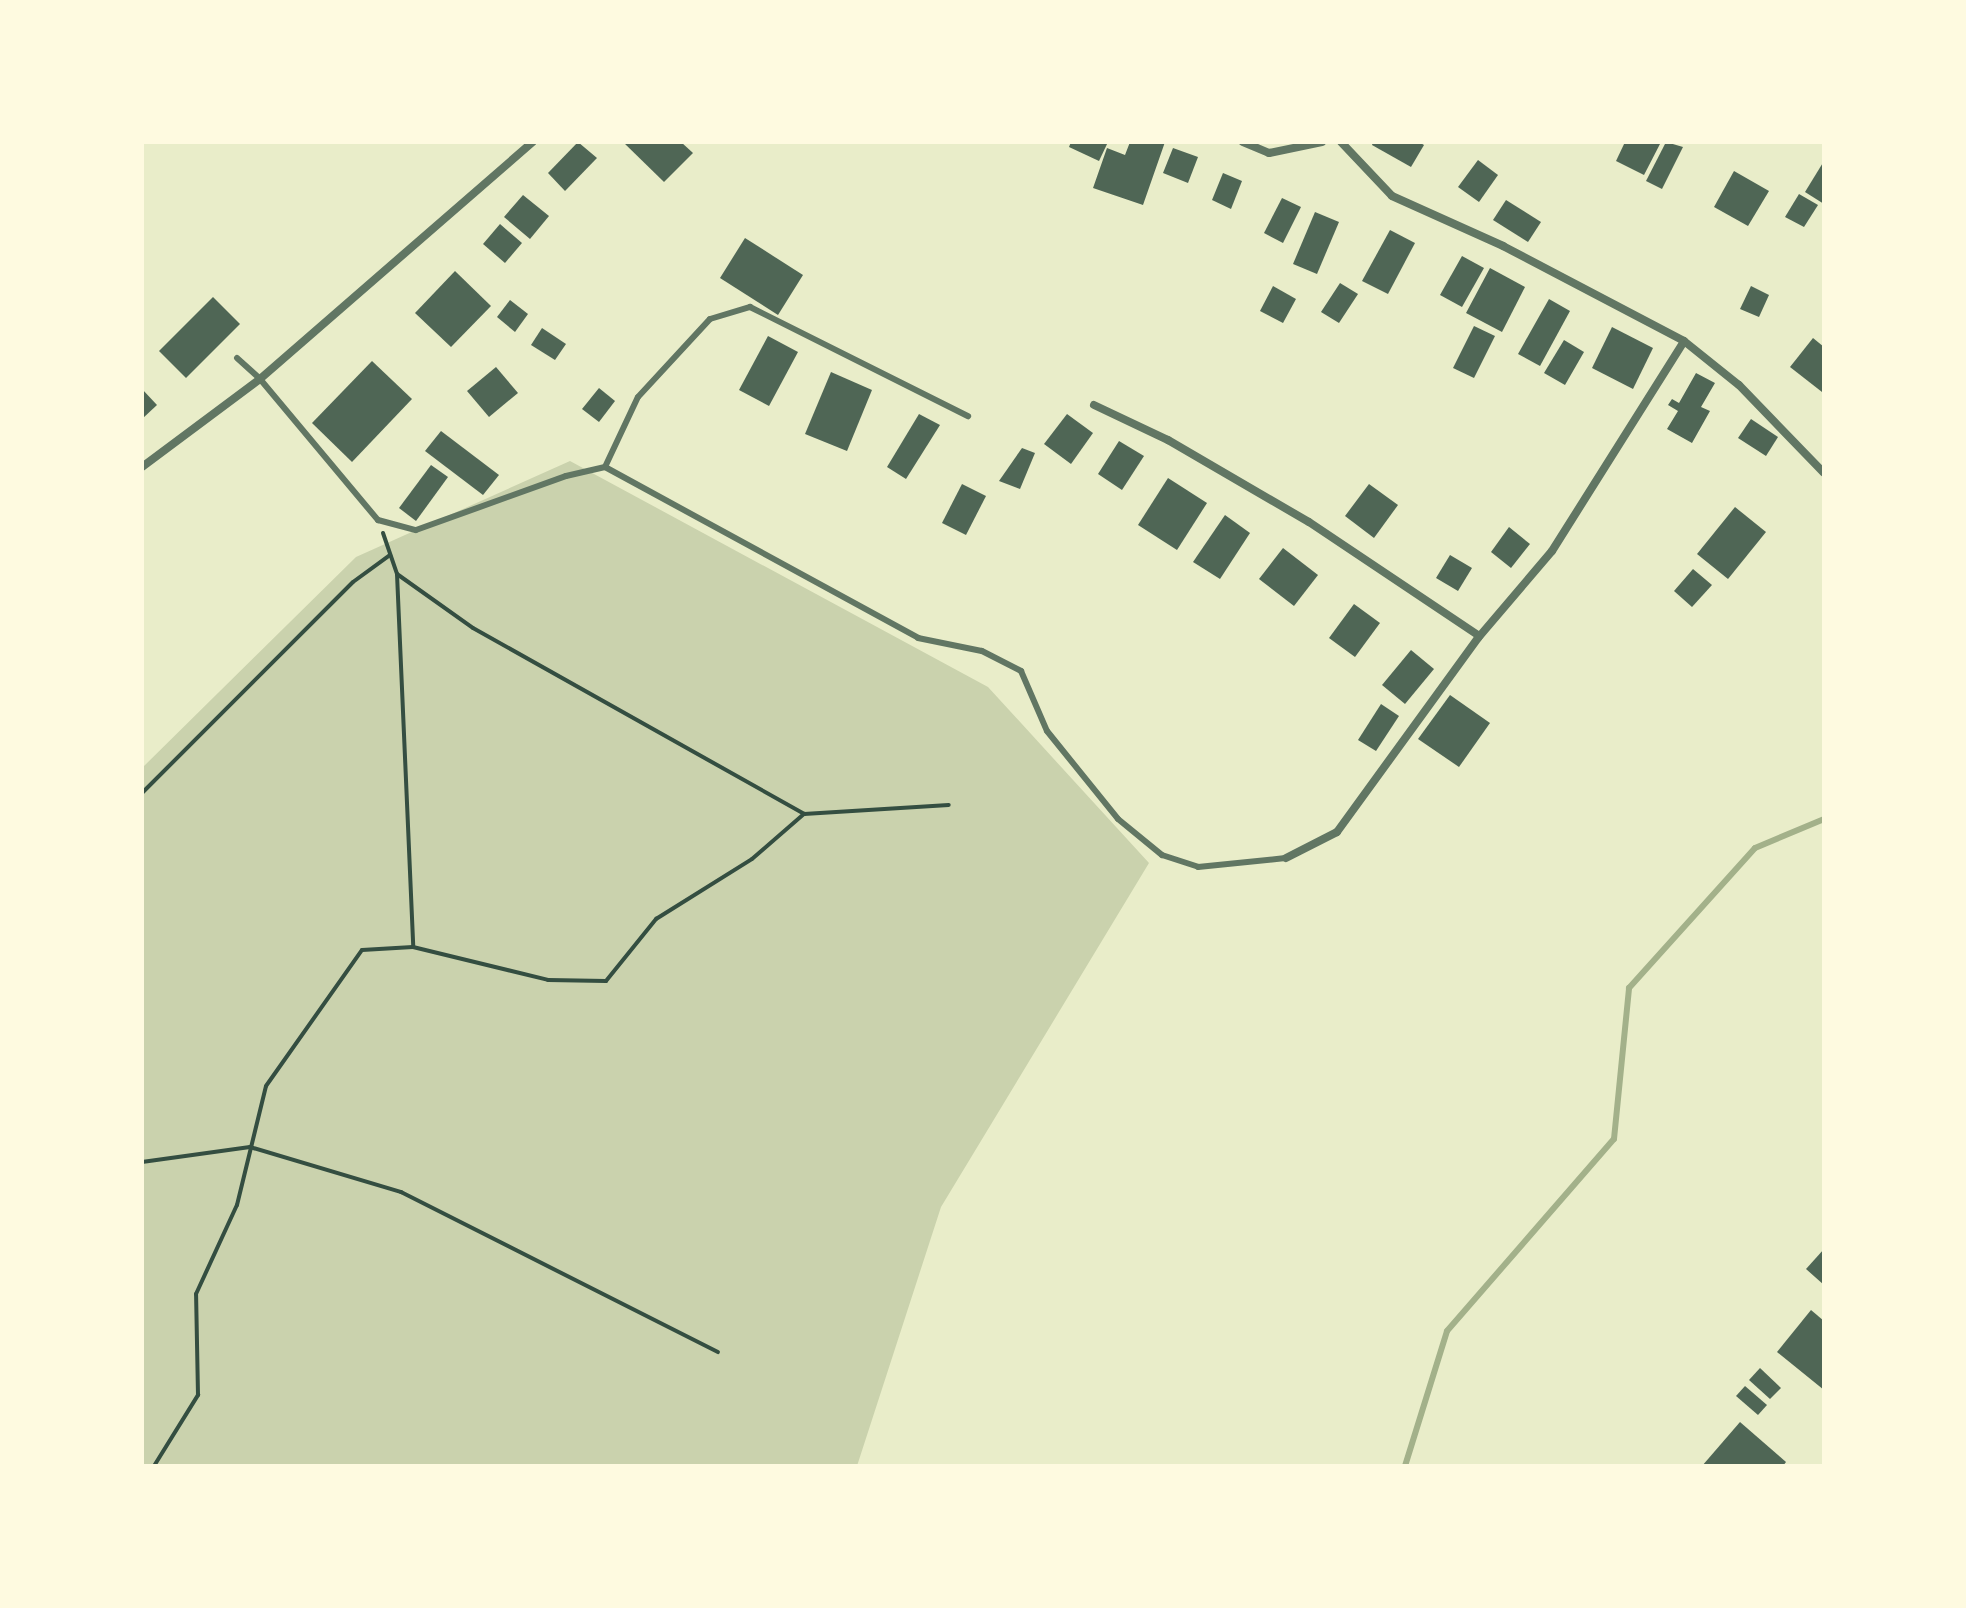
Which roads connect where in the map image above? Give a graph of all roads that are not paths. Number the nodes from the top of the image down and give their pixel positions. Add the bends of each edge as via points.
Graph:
1 (533, 142) edge
2 (1243, 142) edge
3 (1322, 142) edge
4 (1341, 142) edge
5 (1684, 341) junction
6 (237, 358) dead end
7 (260, 379) junction
8 (1094, 405) dead end
9 (968, 416) dead end
10 (142, 467) edge
11 (605, 467) junction
12 (1824, 473) edge
13 (1479, 636) junction
14 (1286, 858) joint

1 - 7 street
2 - 3 street via 1269,153
4 - 5 street via 1392,196 1503,246
5 - 12 street via 1739,385
5 - 13 street via 1552,551
6 - 7 lane
7 - 10 street
7 - 11 lane via 378,520 416,530
8 - 13 street via 1168,440 1309,522
9 - 11 lane via 750,307 710,319 638,397
11 - 14 lane via 918,638 982,651 1021,671 1047,731 1118,819 1162,855 1198,867
13 - 14 street via 1337,832

